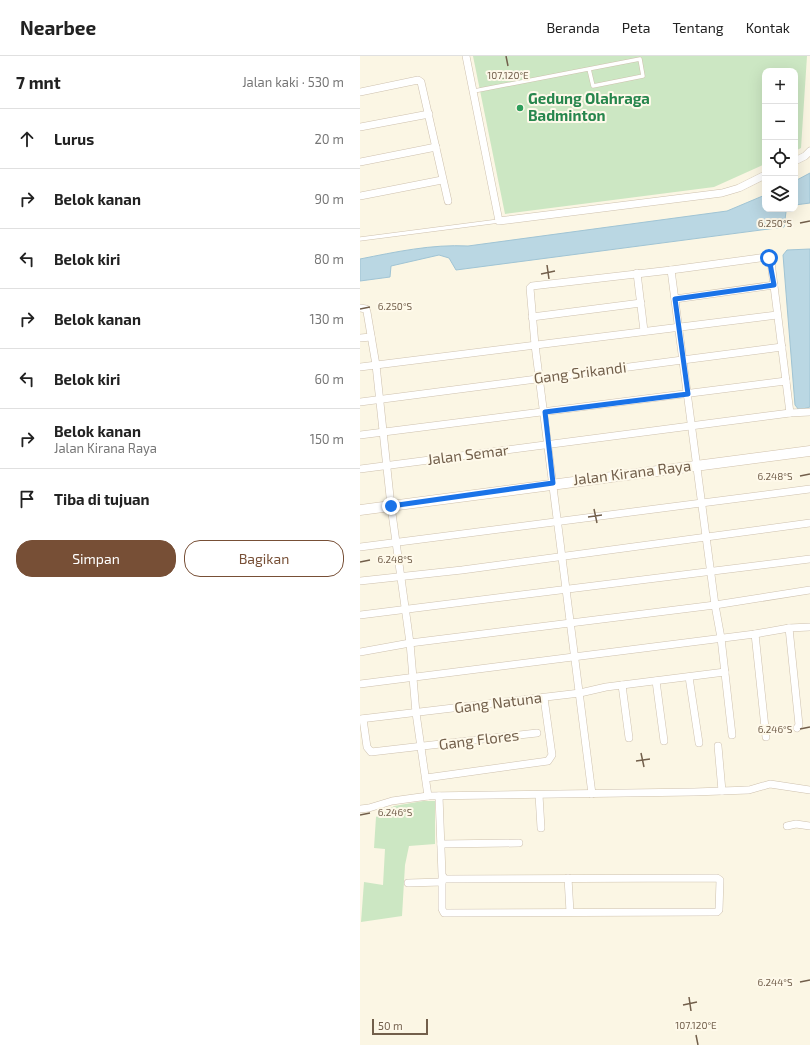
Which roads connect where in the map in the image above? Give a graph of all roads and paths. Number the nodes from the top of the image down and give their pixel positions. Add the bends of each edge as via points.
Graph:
1 (466, 56) edge
2 (589, 69) junction
3 (474, 91) junction
4 (360, 92) edge
5 (429, 114) junction
6 (360, 128) edge
7 (436, 147) junction
8 (810, 151) edge
9 (798, 160) edge
10 (360, 162) edge
11 (763, 176) edge
12 (442, 180) junction
13 (360, 196) edge
14 (448, 201) dead end
15 (499, 221) junction
16 (360, 239) edge
17 (672, 270) junction
18 (637, 273) junction
19 (774, 285) junction
20 (675, 299) junction
21 (641, 303) junction
22 (360, 308) edge
23 (777, 315) junction
24 (532, 317) junction
25 (679, 328) junction
26 (644, 331) junction
27 (371, 337) junction
28 (360, 338) edge
29 (536, 345) junction
30 (782, 347) junction
31 (683, 361) junction
32 (376, 365) junction
33 (360, 367) edge
34 (540, 378) junction
35 (786, 382) junction
36 (688, 394) junction
37 (379, 399) junction
38 (360, 402) edge
39 (545, 412) junction
40 (810, 412) edge
41 (790, 413) junction
42 (693, 426) junction
43 (384, 432) junction
44 (360, 435) edge
45 (549, 445) junction
46 (810, 451) edge
47 (696, 465) junction
48 (387, 466) junction
49 (360, 469) edge
50 (553, 483) junction
51 (810, 489) edge
52 (702, 504) junction
53 (391, 506) junction
54 (360, 510) edge
55 (558, 522) junction
56 (810, 523) edge
57 (706, 537) junction
58 (396, 543) junction
59 (360, 547) edge
60 (563, 556) junction
61 (810, 559) edge
62 (711, 571) junction
63 (401, 576) junction
64 (360, 581) edge
65 (567, 590) junction
66 (810, 590) edge
67 (714, 605) junction
68 (406, 609) junction
69 (360, 615) edge
70 (571, 624) junction
71 (789, 628) junction
72 (810, 628) edge
73 (755, 634) junction
74 (721, 638) junction
75 (410, 643) junction
76 (360, 652) edge
77 (576, 657) junction
78 (725, 672) junction
79 (689, 676) junction
80 (414, 677) junction
81 (656, 681) junction
82 (360, 684) edge
83 (622, 685) junction
84 (580, 693) junction
85 (544, 698) junction
86 (416, 713) junction
87 (362, 719) edge
88 (798, 728) dead end
89 (538, 733) dead end
90 (732, 735) dead end
91 (766, 736) dead end
92 (629, 738) dead end
93 (664, 741) dead end
94 (699, 743) dead end
95 (420, 746) junction
96 (718, 746) dead end
97 (364, 748) edge
98 (426, 778) junction
99 (810, 790) edge
100 (722, 791) junction
101 (539, 794) junction
102 (592, 794) junction
103 (428, 796) junction
104 (439, 796) junction
105 (360, 808) edge
106 (787, 826) dead end
107 (810, 826) edge
108 (541, 828) dead end
109 (519, 843) dead end
110 (441, 844) junction
111 (568, 878) junction
112 (442, 879) junction
113 (408, 883) dead end
114 (570, 912) junction

1 - 3 street
2 - 2 lane via 640,59 644,76 592,86
2 - 3 lane
3 - 15 street
4 - 5 street via 418,80 422,83
5 - 6 street
5 - 7 street
7 - 10 street
7 - 12 street
8 - 9 street
11 - 15 street via 722,193
12 - 13 street
12 - 14 street
15 - 16 lane
17 - 18 street
17 - 19 street via 765,257 771,262
17 - 20 street
18 - 21 street
18 - 24 street via 532,286
19 - 20 street
19 - 23 street
20 - 25 street
21 - 24 street
21 - 26 street
22 - 27 street via 366,309
23 - 25 street
23 - 30 street
24 - 29 street
25 - 26 street
25 - 31 street
26 - 29 street
27 - 28 street
27 - 32 street
29 - 32 street
29 - 34 street
30 - 31 street, Gang Srikandi
30 - 35 street
31 - 34 street, Gang Srikandi
31 - 36 street
32 - 33 street
32 - 37 street
34 - 37 street, Gang Srikandi
34 - 39 street
35 - 36 street
35 - 41 street
36 - 39 street
36 - 42 street
37 - 38 street, Gang Srikandi
37 - 43 street
39 - 43 street
39 - 45 street
40 - 41 street, Jalan Semar
41 - 42 street, Jalan Semar
42 - 45 street, Jalan Semar
42 - 47 street
43 - 44 street
43 - 48 street
45 - 48 street, Jalan Semar
45 - 50 street
46 - 47 street, Jalan Kirana Raya
47 - 50 street, Jalan Kirana Raya
47 - 52 street
48 - 49 street, Jalan Semar
48 - 53 street
50 - 53 street, Jalan Kirana Raya
50 - 55 street
51 - 52 street
52 - 55 street
52 - 57 street
53 - 54 street, Jalan Kirana Raya
53 - 58 street
55 - 58 street
55 - 60 street
56 - 57 street
57 - 60 street
57 - 62 street
58 - 59 street
58 - 63 street
60 - 63 street
60 - 65 street
61 - 62 street
62 - 65 street
62 - 67 street
63 - 64 street
63 - 68 street
65 - 68 street
65 - 70 street
66 - 67 street
67 - 70 street
67 - 74 street
68 - 69 street
68 - 75 street
70 - 75 street
70 - 77 street
71 - 72 street
71 - 73 street
71 - 88 street
73 - 74 street
73 - 91 street
74 - 77 street
74 - 78 street
75 - 76 street
75 - 80 street
77 - 80 street
77 - 84 street
78 - 79 street, Gang Natuna
78 - 90 street
79 - 81 street, Gang Natuna
79 - 94 street
80 - 82 street
80 - 86 street
81 - 83 street, Gang Natuna
81 - 93 street
83 - 84 street, Gang Natuna
83 - 92 street
84 - 85 street, Gang Natuna
84 - 102 street
85 - 86 street, Gang Natuna
85 - 98 street via 552,756 548,761
86 - 87 street, Gang Natuna
86 - 95 street
87 - 97 street
89 - 95 street, Gang Flores
95 - 97 street, Gang Flores via 371,752
95 - 98 street
96 - 100 street
98 - 103 street
99 - 100 street via 770,784 749,790
100 - 102 street
101 - 102 street
101 - 104 street
101 - 108 street
103 - 104 street
103 - 105 street via 392,800 369,808
104 - 110 street
106 - 107 street
109 - 110 street
110 - 112 street
111 - 112 street
111 - 114 street
111 - 114 street via 720,880 718,911
112 - 113 street
112 - 114 street via 444,912

